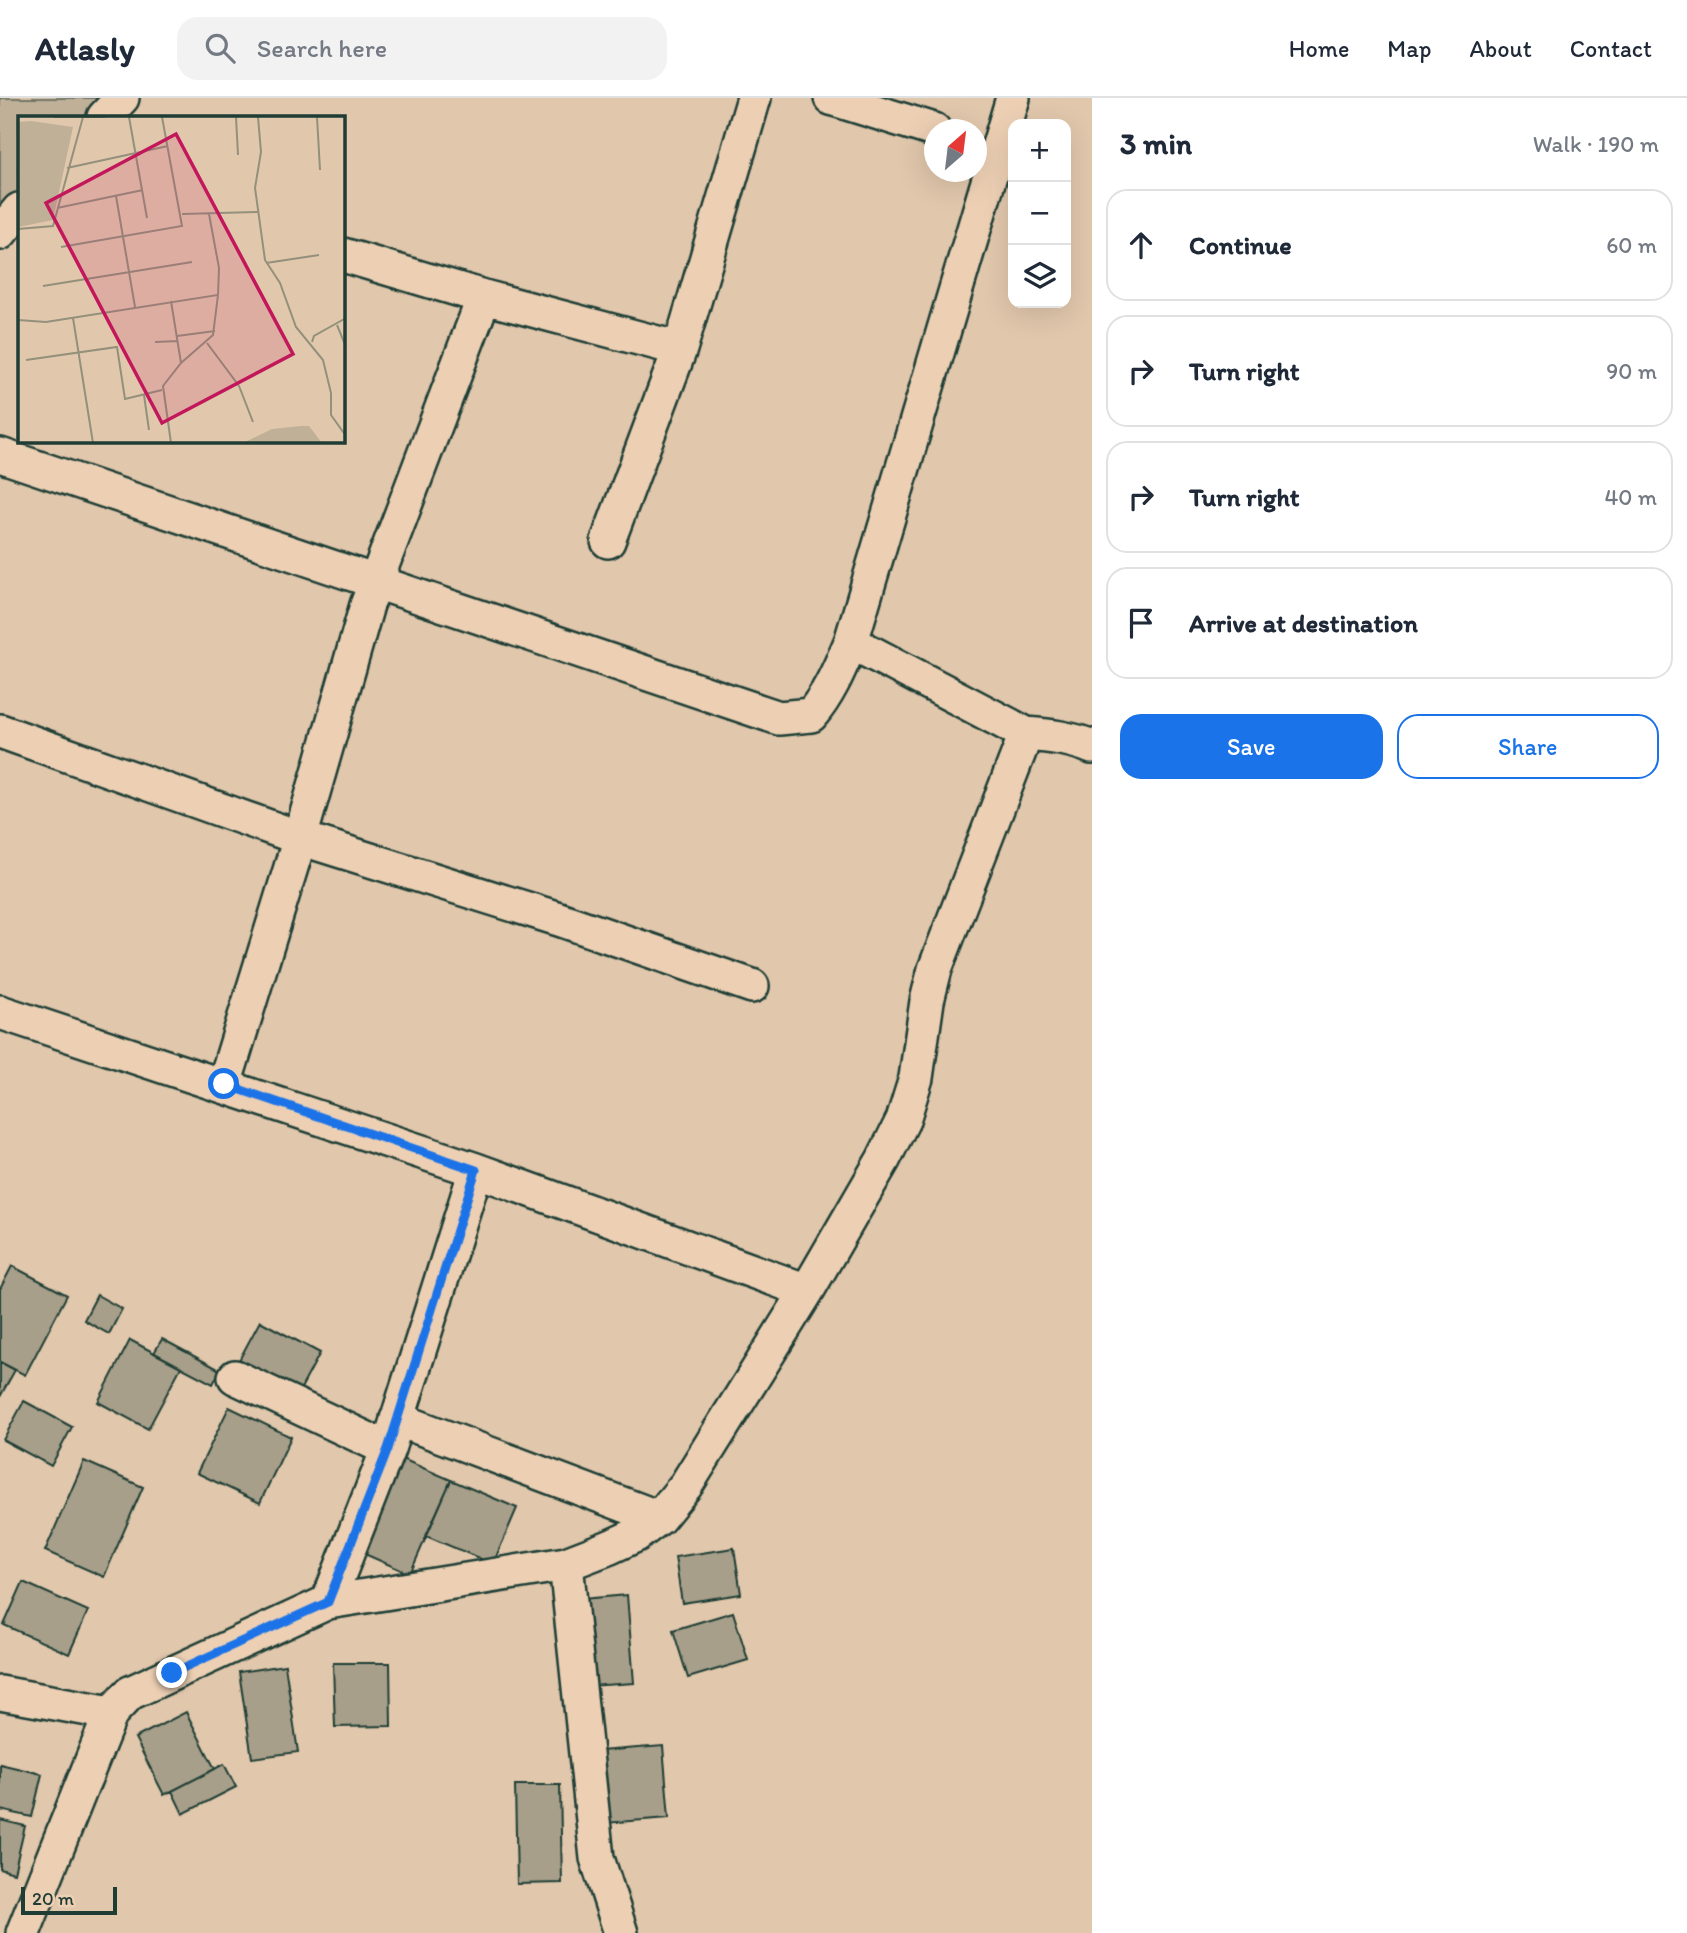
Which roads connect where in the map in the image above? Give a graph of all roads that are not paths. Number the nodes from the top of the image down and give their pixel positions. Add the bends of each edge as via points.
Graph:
1 (122, 98) edge
2 (754, 98) edge
3 (831, 98) edge
4 (1013, 98) edge
5 (105, 116) edge
6 (924, 127) edge
7 (987, 146) edge
8 (977, 182) edge
9 (18, 211) edge
10 (0, 233) edge
11 (345, 256) edge
12 (484, 297) junction
13 (680, 349) junction
14 (0, 455) edge
15 (608, 541) dead end
16 (376, 581) junction
17 (851, 642) junction
18 (0, 731) edge
19 (1026, 734) junction
20 (1092, 747) edge
21 (300, 838) junction
22 (752, 986) dead end
23 (0, 1012) edge
24 (224, 1084) junction
25 (476, 1170) junction
26 (807, 1291) junction
27 (235, 1377) dead end
28 (393, 1434) junction
29 (659, 1518) junction
30 (566, 1564) junction
31 (328, 1602) junction
32 (0, 1693) edge
33 (111, 1713) junction
34 (23, 1933) edge
35 (621, 1933) edge

1 - 5 street
2 - 13 street
3 - 6 street
4 - 7 street
8 - 17 street
9 - 10 street
11 - 12 street
12 - 13 street
12 - 16 street
13 - 15 street
14 - 16 street
16 - 17 street via 779,718 811,715
16 - 21 street
17 - 19 street
18 - 21 street
19 - 20 street
19 - 26 street via 935,969 916,1077 903,1120
21 - 22 street via 559,919
21 - 24 street
23 - 24 street
24 - 25 street
25 - 26 street
25 - 28 street
26 - 29 street via 686,1485
27 - 28 street
28 - 29 street
28 - 31 street
29 - 30 street via 610,1548
30 - 31 street
30 - 35 street via 597,1858
31 - 33 street via 130,1693
32 - 33 street
33 - 34 street

